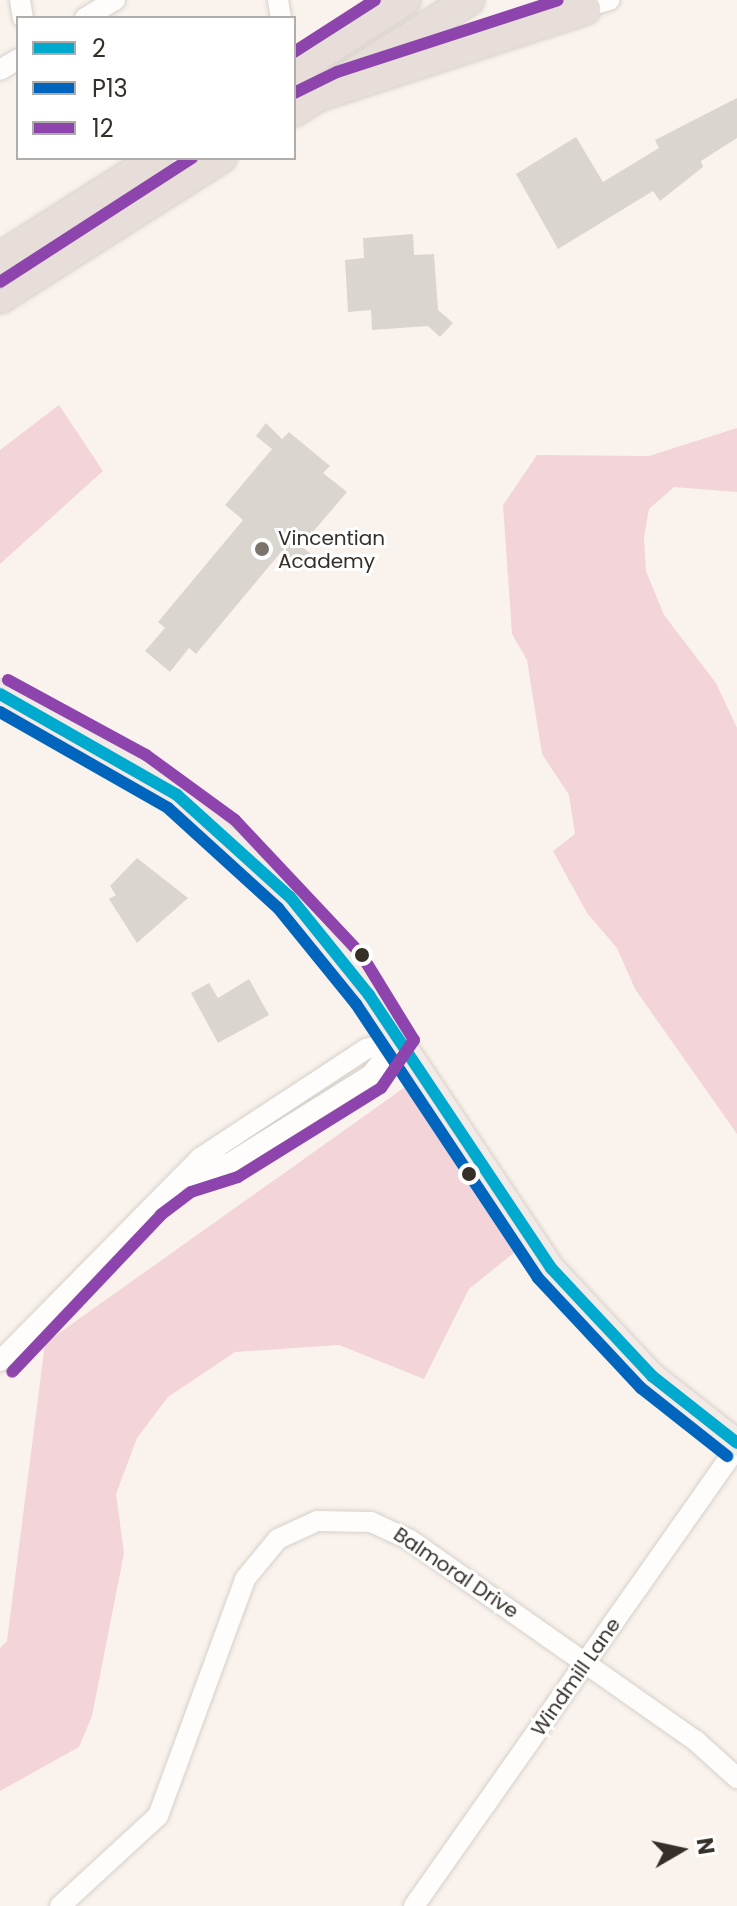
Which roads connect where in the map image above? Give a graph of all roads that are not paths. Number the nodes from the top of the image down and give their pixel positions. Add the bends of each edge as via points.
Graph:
1 (115, 0) edge
2 (405, 0) edge
3 (469, 0) edge
4 (551, 0) edge
5 (597, 5) edge
6 (88, 16) edge
7 (296, 70) edge
8 (306, 104) edge
9 (154, 160) edge
10 (218, 160) edge
11 (58, 221) junction
12 (0, 242) edge
13 (0, 258) edge
14 (6, 295) edge
15 (0, 694) edge
16 (398, 1040) junction
17 (0, 1361) edge
18 (737, 1445) edge
19 (587, 1663) junction
20 (737, 1778) edge
21 (60, 1906) edge
22 (414, 1906) edge

1 - 6 street
2 - 7 highway
3 - 8 highway
4 - 5 street
5 - 8 highway
9 - 11 highway
10 - 14 highway
11 - 12 highway
11 - 13 highway
15 - 16 main road via 138,769 224,832 330,943
16 - 17 street via 366,1049 200,1158 184,1178 136,1215
16 - 18 main road via 577,1299 673,1395
18 - 19 street, Windmill Lane
19 - 20 street, Balmoral Drive
19 - 21 street, Balmoral Drive via 397,1532 344,1518 290,1530 245,1579 170,1798 141,1836
19 - 22 street, Windmill Lane

